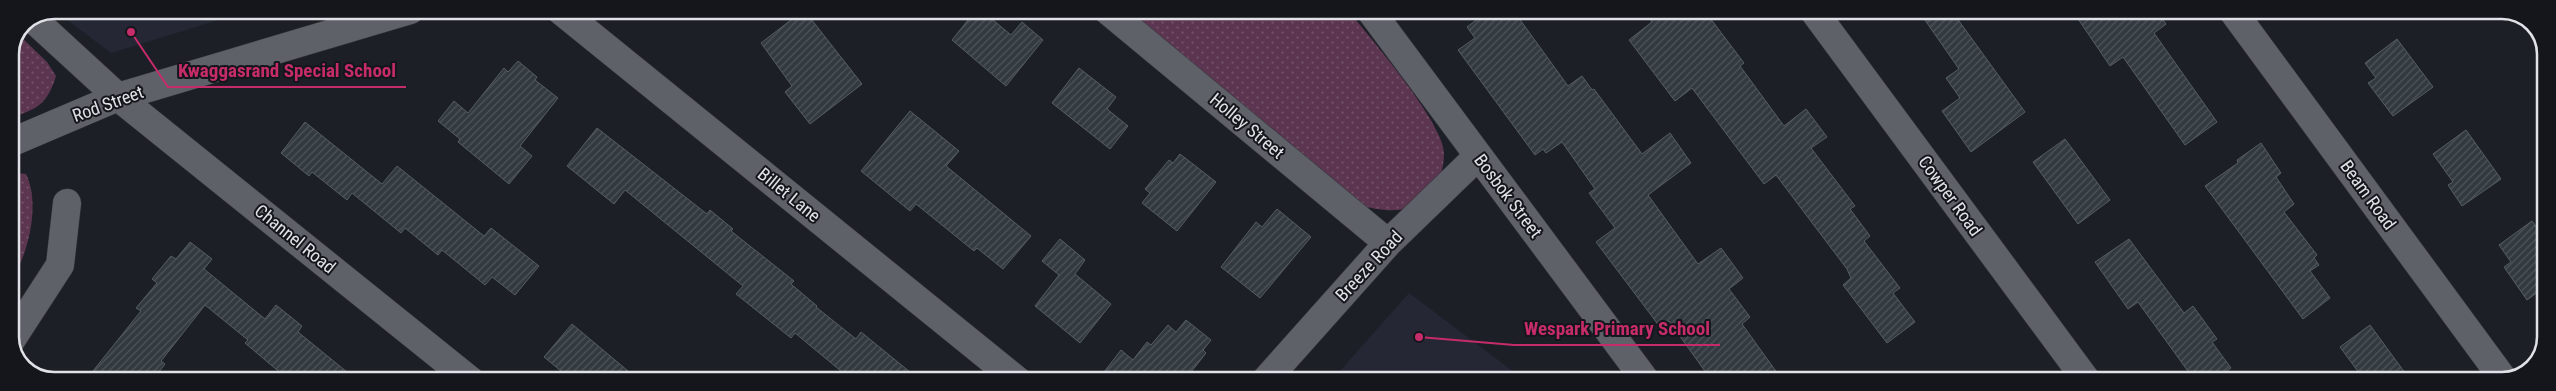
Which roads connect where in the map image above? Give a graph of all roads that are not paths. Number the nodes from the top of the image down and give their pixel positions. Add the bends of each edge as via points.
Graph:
1 (380, 19) edge
2 (571, 19) edge
3 (1118, 19) edge
4 (1377, 19) edge
5 (1820, 19) edge
6 (2239, 19) edge
7 (37, 23) edge
8 (118, 98) junction
9 (19, 139) edge
10 (1478, 156) junction
11 (67, 202) dead end
12 (1388, 243) junction
13 (19, 328) edge
14 (460, 372) edge
15 (1007, 372) edge
16 (1273, 372) edge
17 (1639, 372) edge
18 (2080, 372) edge
19 (2498, 372) edge

1 - 8 street, Rod Street
2 - 15 street, Billet Lane
3 - 12 street, Holley Street
4 - 10 street, Bosbok Street
5 - 18 street, Cowper Road
6 - 19 street, Beam Road
7 - 8 street, Channel Road
8 - 9 street, Rod Street
8 - 14 street, Channel Road
10 - 12 street, Breeze Road
10 - 17 street, Bosbok Street
11 - 13 street via 60,265
12 - 16 street, Breeze Road

